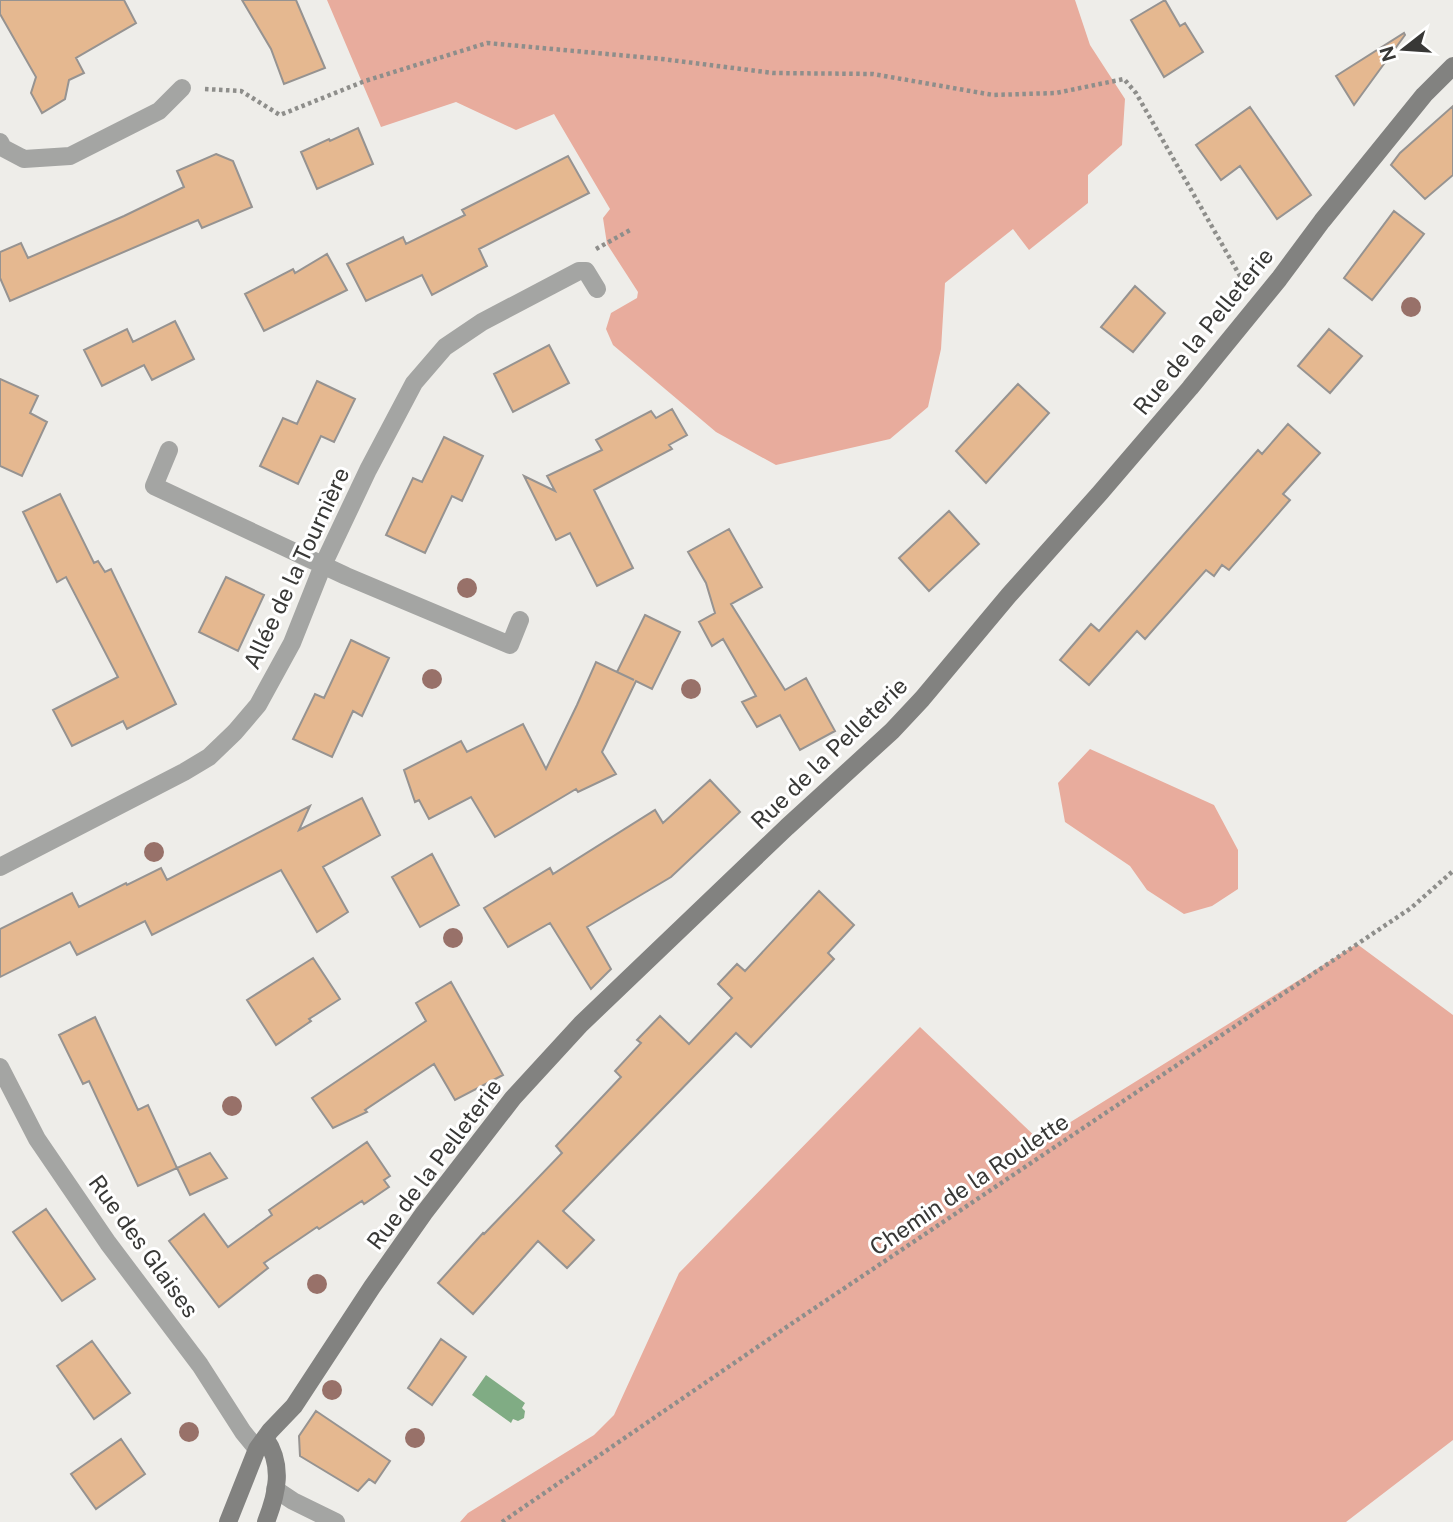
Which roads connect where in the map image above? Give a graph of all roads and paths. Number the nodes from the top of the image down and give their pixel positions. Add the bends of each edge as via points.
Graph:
1 (1453, 66) edge
2 (182, 88) joint
3 (0, 142) edge
4 (632, 229) dead end
5 (579, 271) junction
6 (597, 289) dead end
7 (1260, 303) junction
8 (169, 450) dead end
9 (323, 565) junction
10 (520, 620) dead end
11 (0, 867) edge
12 (1453, 871) edge
13 (0, 1068) edge
14 (261, 1443) junction
15 (275, 1489) junction
16 (228, 1522) edge
17 (266, 1522) edge
18 (336, 1522) edge
19 (502, 1522) edge

1 - 7 main road, Rue de la Pelleterie via 1321,221
2 - 3 street via 159,111 70,156 24,159
2 - 7 path via 241,91 280,115 365,81 487,43 773,73 873,75 993,95 1055,93 1124,79
4 - 5 path via 586,255
5 - 6 street via 586,271
5 - 9 street, Allée de la Tournière via 445,347 414,383
7 - 14 main road, Rue de la Pelleterie via 892,731 580,1024 513,1098 424,1213 294,1406
8 - 9 street via 154,486
9 - 10 street via 510,645
9 - 11 street, Allée de la Tournière via 292,643 258,705 209,757
12 - 19 path, Chemin de la Roulette via 1411,908
13 - 14 street, Rue des Glaises via 37,1139 108,1243 200,1365 243,1432
14 - 15 main road via 273,1449 278,1469
14 - 16 main road, Rue de la Pelleterie
15 - 17 main road
15 - 18 street

